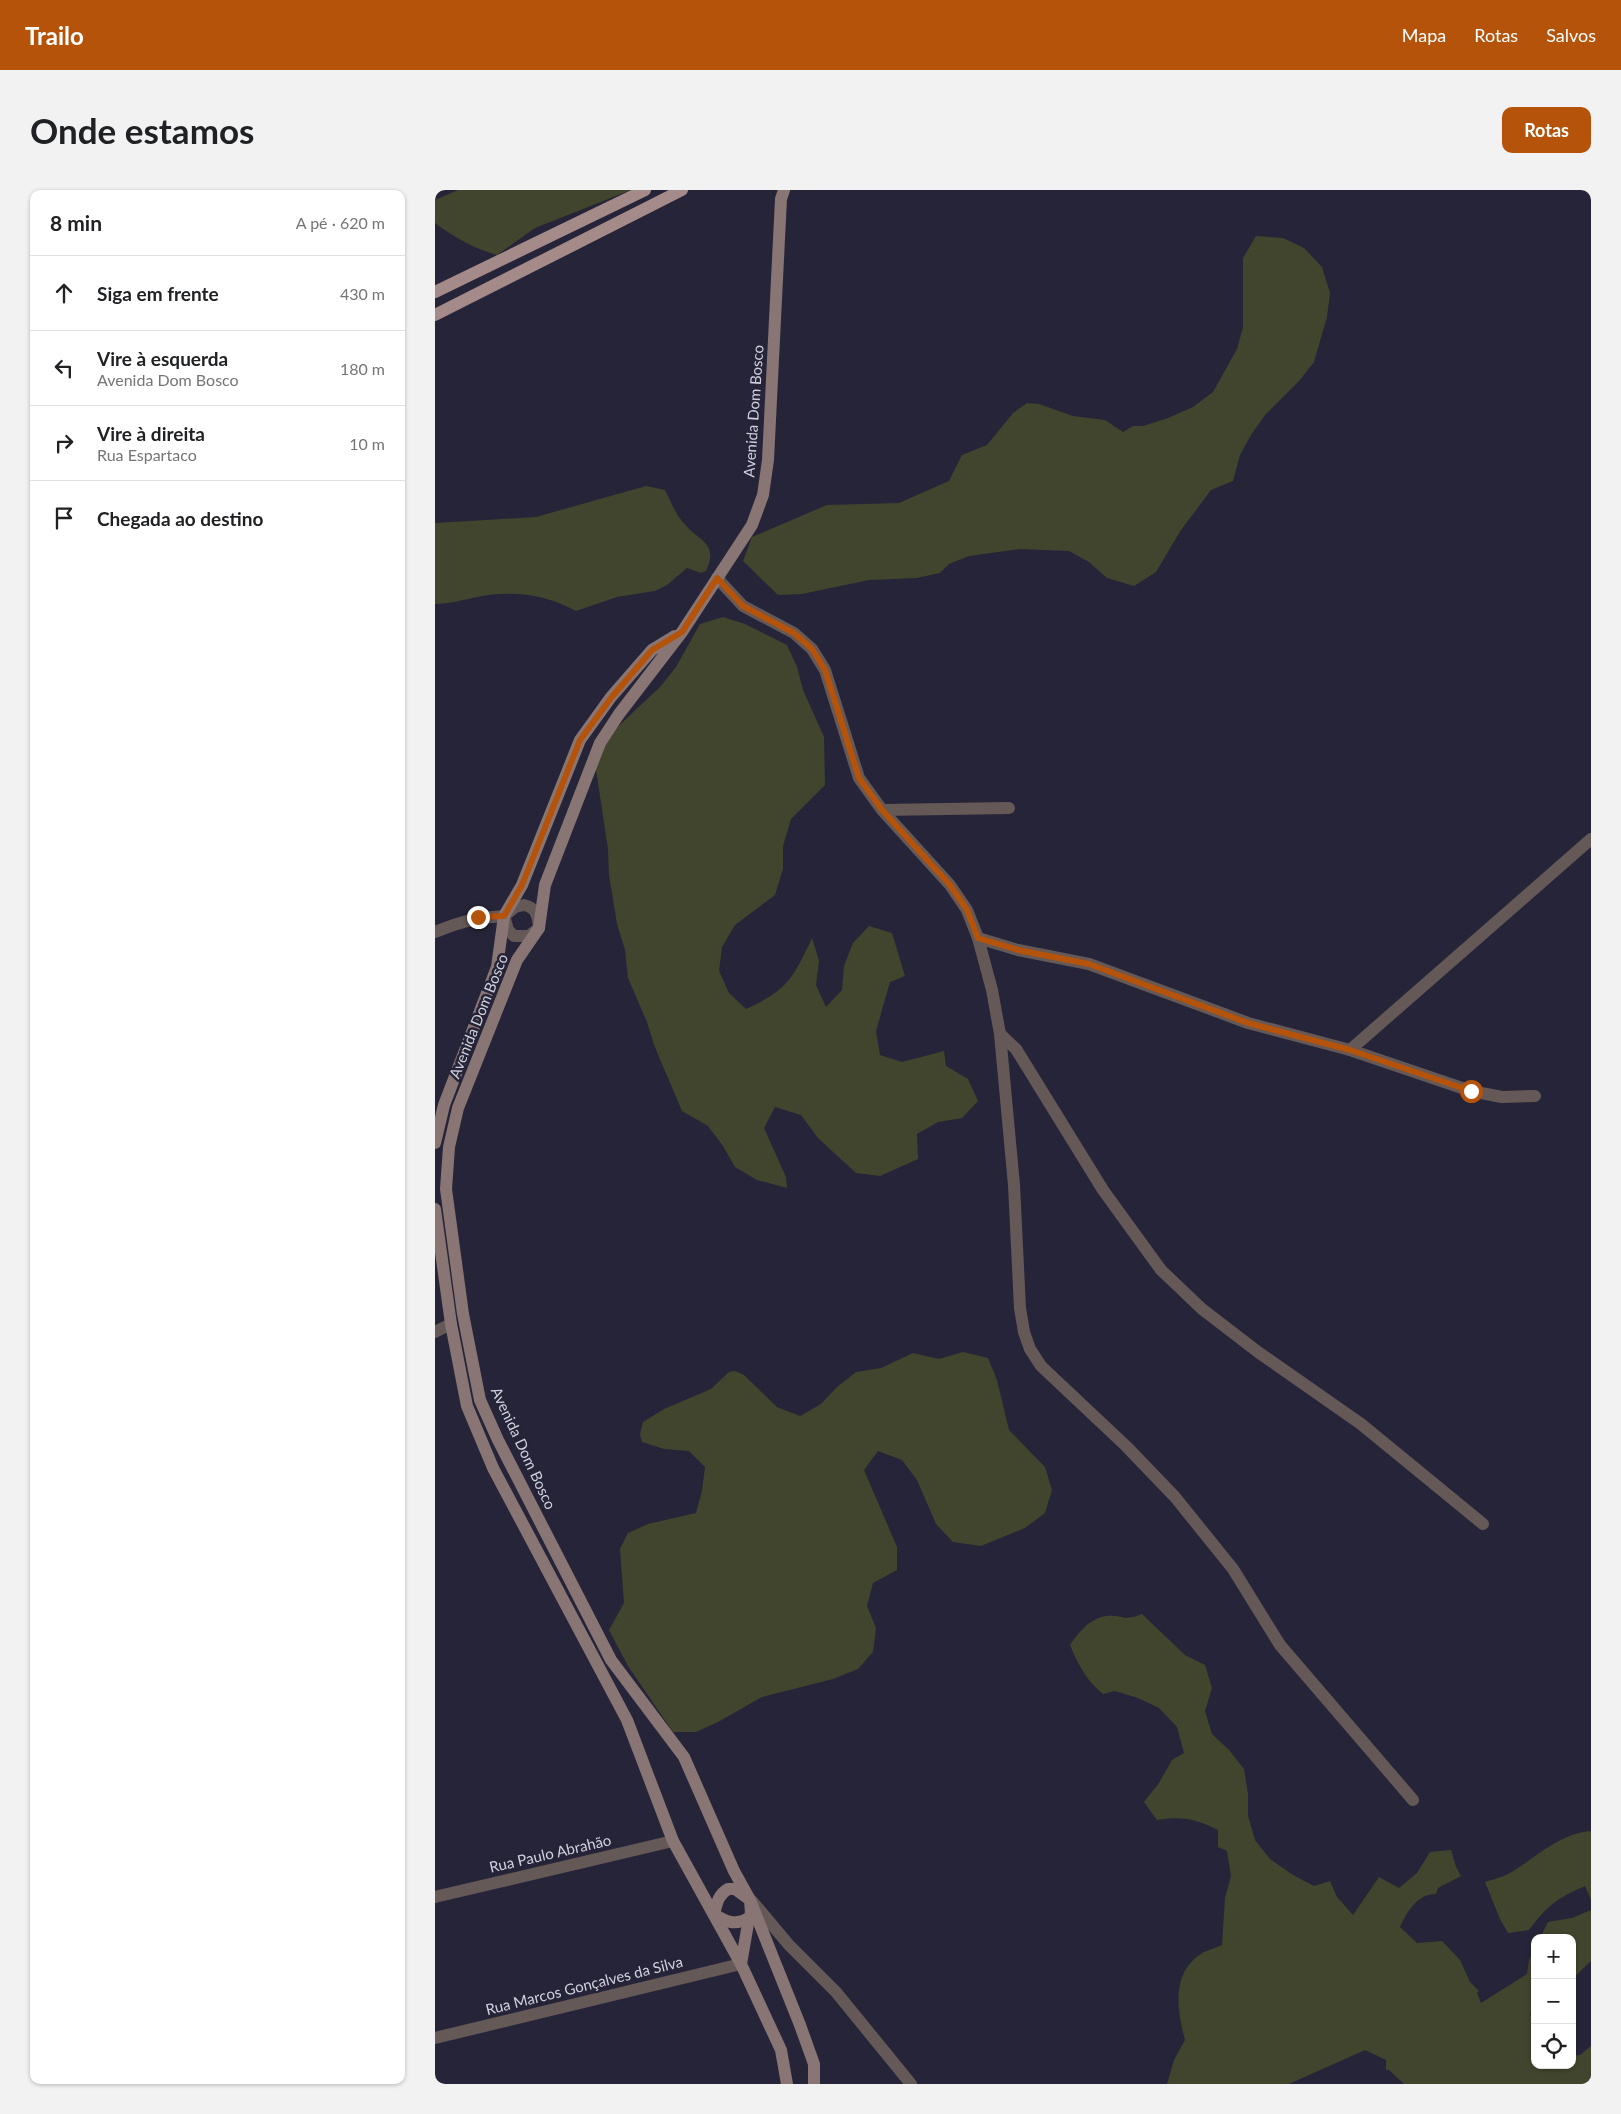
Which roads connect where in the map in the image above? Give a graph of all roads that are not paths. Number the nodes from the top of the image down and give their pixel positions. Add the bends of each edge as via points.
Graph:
1 (645, 190) edge
2 (682, 190) edge
3 (779, 193) edge
4 (435, 292) edge
5 (435, 315) edge
6 (717, 578) junction
7 (682, 632) junction
8 (1009, 808) dead end
9 (882, 810) junction
10 (1591, 839) edge
11 (504, 916) junction
12 (539, 928) junction
13 (435, 932) edge
14 (978, 938) junction
15 (1000, 1034) junction
16 (1350, 1050) junction
17 (1535, 1096) dead end
18 (435, 1143) edge
19 (435, 1209) edge
20 (451, 1324) junction
21 (435, 1332) edge
22 (1483, 1524) dead end
23 (1413, 1800) dead end
24 (673, 1841) junction
25 (435, 1897) edge
26 (750, 1900) junction
27 (714, 1914) junction
28 (749, 1918) junction
29 (741, 1964) junction
30 (435, 2038) edge
31 (814, 2064) junction
32 (787, 2084) edge
33 (814, 2084) edge
34 (821, 2084) edge
35 (911, 2084) edge

1 - 4 main road
2 - 5 main road
3 - 6 street, Avenida Dom Bosco via 768,460 763,495 752,525
6 - 7 street, Avenida Dom Bosco
6 - 9 street via 743,606 794,633 812,649 825,670 859,778
7 - 11 street, Avenida Dom Bosco via 652,650 580,740 522,885
7 - 12 street, Avenida Dom Bosco via 600,744 545,885
8 - 9 street
9 - 14 street via 950,885 967,910
10 - 16 street
11 - 12 street via 508,930 514,936 529,936
11 - 12 street via 515,907 532,907 537,914
11 - 13 street via 478,917
11 - 18 street, Avenida Dom Bosco via 497,967 444,1105
12 - 26 street, Avenida Dom Bosco via 517,960 458,1108 449,1147 446,1189 463,1314 480,1400 611,1660 684,1757
14 - 15 street
14 - 16 street via 1018,950 1089,964 1248,1023
15 - 22 street via 1016,1049 1103,1190 1161,1270 1202,1309 1361,1424
15 - 23 street via 1014,1185 1020,1308 1030,1350 1041,1366 1175,1497 1233,1569 1279,1645
16 - 17 street via 1471,1091 1502,1097
19 - 20 street
20 - 21 street
20 - 24 street via 467,1406 489,1459 627,1720
24 - 25 street, Rua Paulo Abrahão
24 - 27 street
26 - 27 street via 735,1889 728,1889 717,1900
26 - 28 street
26 - 31 street, Avenida Dom Bosco
26 - 35 street via 836,1992
27 - 28 street via 734,1923
27 - 29 street
28 - 29 street
29 - 30 street, Rua Marcos Gonçalves da Silva
29 - 32 street via 781,2050
31 - 33 street
31 - 34 street, Avenida Dom Bosco

